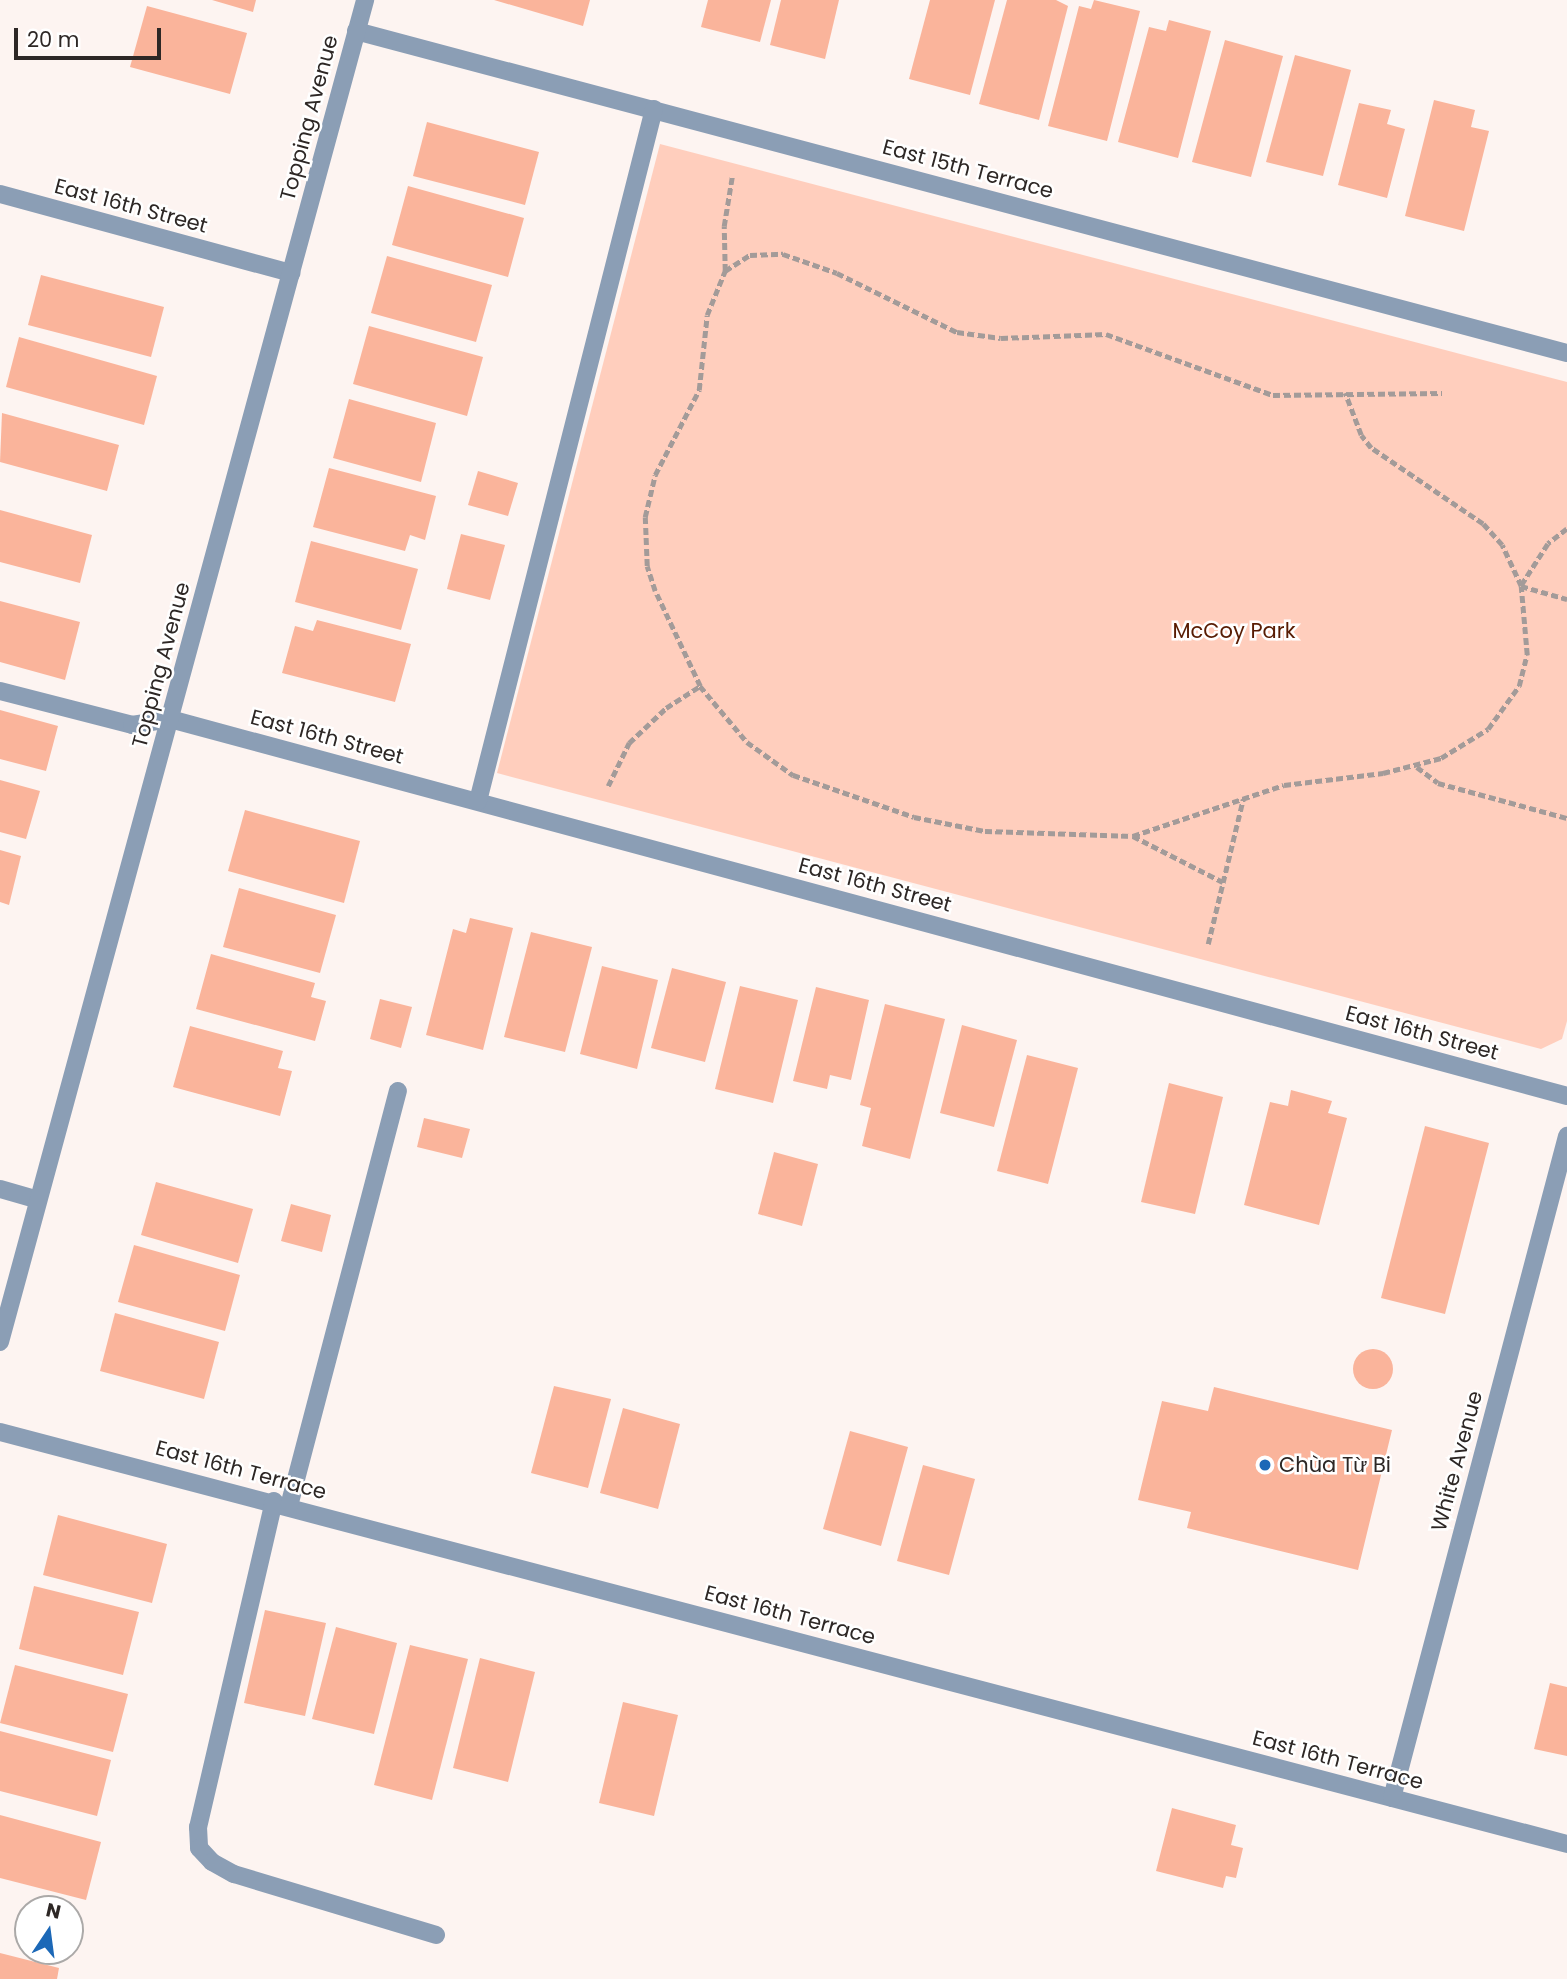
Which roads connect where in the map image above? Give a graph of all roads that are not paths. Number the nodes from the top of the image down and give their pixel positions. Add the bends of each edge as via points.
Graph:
1 (365, 0) edge
2 (356, 31) junction
3 (654, 109) junction
4 (0, 194) edge
5 (290, 273) junction
6 (1567, 353) edge
7 (0, 691) edge
8 (170, 719) junction
9 (478, 801) junction
10 (398, 1091) dead end
11 (1567, 1096) edge
12 (1567, 1136) edge
13 (0, 1189) edge
14 (36, 1199) junction
15 (0, 1342) edge
16 (0, 1432) edge
17 (281, 1504) junction
18 (1392, 1798) junction
19 (1567, 1844) edge
20 (436, 1935) dead end

1 - 2 street, Topping Avenue
2 - 3 street, East 15th Terrace
2 - 5 street, Topping Avenue
3 - 6 street, East 15th Terrace
3 - 9 street
4 - 5 street, East 16th Street
5 - 8 street, Topping Avenue
7 - 8 street via 131,725
8 - 9 street, East 16th Street
8 - 14 street, Topping Avenue
9 - 11 street, East 16th Street
10 - 17 street
12 - 18 street, White Avenue
13 - 14 street
14 - 15 street, Topping Avenue
16 - 17 street, East 16th Terrace
17 - 18 street, East 16th Terrace
17 - 20 street via 198,1827 199,1847 212,1862 234,1874
18 - 19 street, East 16th Terrace

